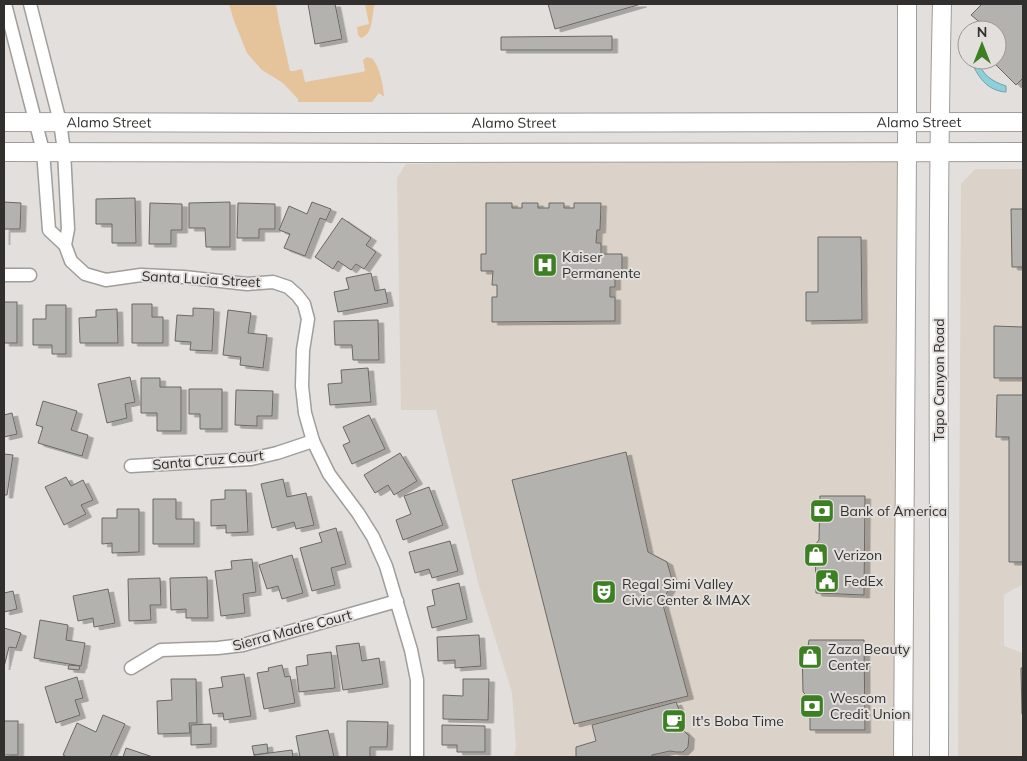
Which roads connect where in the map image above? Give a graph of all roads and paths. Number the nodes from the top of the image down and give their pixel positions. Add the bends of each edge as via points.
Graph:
1 (5, 4) edge
2 (30, 4) edge
3 (906, 4) edge
4 (942, 4) edge
5 (939, 121) junction
6 (4, 122) edge
7 (36, 122) junction
8 (60, 122) junction
9 (1023, 122) edge
10 (907, 123) junction
11 (907, 151) junction
12 (939, 151) junction
13 (4, 152) edge
14 (43, 152) junction
15 (64, 152) junction
16 (1023, 152) edge
17 (65, 244) junction
18 (4, 275) edge
19 (30, 275) dead end
20 (313, 441) junction
21 (131, 466) dead end
22 (397, 601) junction
23 (131, 668) dead end
24 (417, 757) edge
25 (903, 757) edge
26 (939, 757) edge

1 - 7 street, Santa Lucia Street
2 - 8 street
3 - 10 main road
4 - 5 main road, Tapo Canyon Road
5 - 9 main road, Alamo Street
5 - 10 main road, Alamo Street
5 - 12 main road, Tapo Canyon Road
6 - 7 main road, Alamo Street
7 - 8 main road, Alamo Street
7 - 14 street, Santa Lucia Street
8 - 10 main road, Alamo Street
8 - 15 street
10 - 11 main road
11 - 12 main road, Alamo Street
11 - 15 main road, Alamo Street
11 - 25 main road
12 - 16 main road, Alamo Street
12 - 26 main road, Tapo Canyon Road
13 - 14 main road, Alamo Street
14 - 15 main road, Alamo Street
14 - 17 street, Santa Lucia Street via 49,230
15 - 17 street via 68,229
17 - 20 street, Santa Lucia Street via 71,261 85,274 106,280 141,275 247,284 273,282 297,294 308,319 302,386
18 - 19 street
20 - 21 street, Santa Cruz Court via 277,454 250,459
20 - 22 street via 329,474 373,537
22 - 23 street, Sierra Madre Court via 243,645 161,650
22 - 24 street via 417,680

